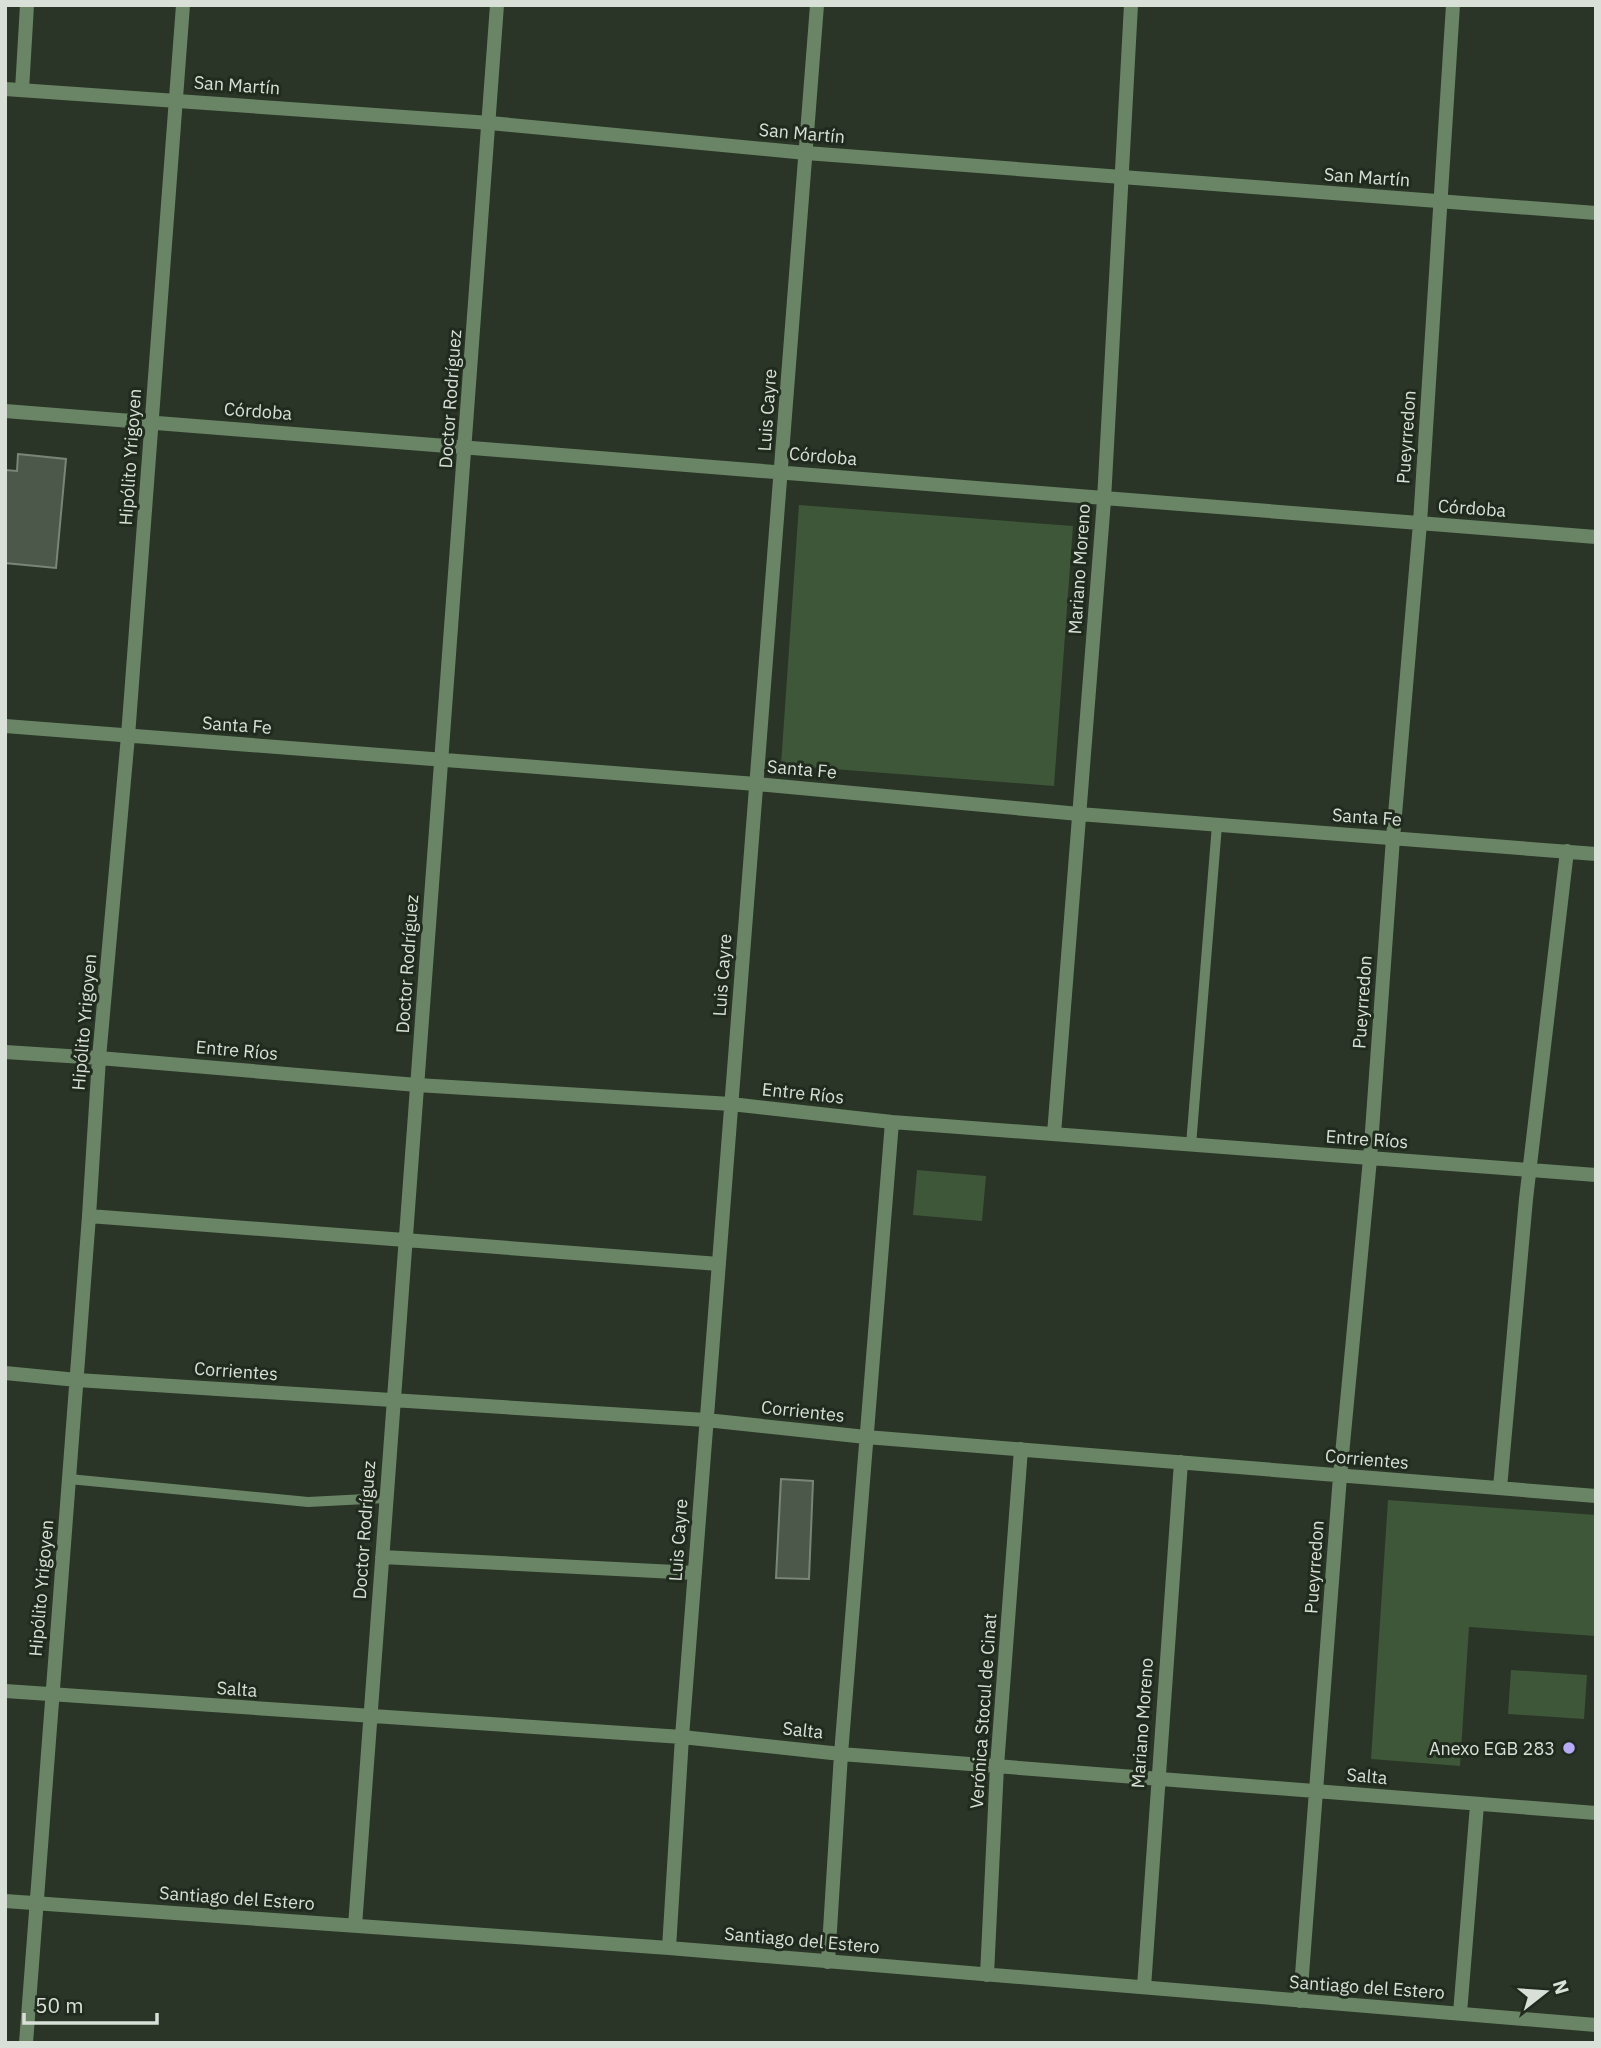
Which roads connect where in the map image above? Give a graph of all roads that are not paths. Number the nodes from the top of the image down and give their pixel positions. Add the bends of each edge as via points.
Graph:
1 (27, 5) edge
2 (183, 5) edge
3 (497, 5) edge
4 (817, 5) edge
5 (1131, 5) edge
6 (1453, 5) edge
7 (5, 89) edge
8 (22, 90) junction
9 (176, 100) junction
10 (490, 123) junction
11 (806, 153) junction
12 (1121, 178) junction
13 (1440, 202) junction
14 (1596, 213) edge
15 (5, 411) edge
16 (152, 422) junction
17 (466, 446) junction
18 (782, 472) junction
19 (1104, 500) junction
20 (1420, 523) junction
21 (1596, 537) edge
22 (5, 726) edge
23 (128, 736) junction
24 (442, 759) junction
25 (756, 784) junction
26 (1079, 814) junction
27 (1217, 825) junction
28 (1393, 838) junction
29 (1567, 851) junction
30 (1596, 854) edge
31 (5, 1052) edge
32 (99, 1058) junction
33 (417, 1085) junction
34 (731, 1104) junction
35 (892, 1122) junction
36 (1054, 1134) junction
37 (1191, 1145) junction
38 (1370, 1159) junction
39 (1531, 1171) junction
40 (1596, 1175) edge
41 (89, 1216) junction
42 (406, 1240) junction
43 (719, 1264) junction
44 (5, 1373) edge
45 (77, 1380) junction
46 (393, 1400) junction
47 (706, 1420) junction
48 (866, 1437) junction
49 (1021, 1449) junction
50 (1181, 1462) junction
51 (1340, 1476) junction
52 (69, 1479) junction
53 (1500, 1488) junction
54 (1596, 1496) edge
55 (386, 1498) junction
56 (382, 1557) junction
57 (695, 1573) junction
58 (5, 1691) edge
59 (51, 1695) junction
60 (369, 1718) junction
61 (682, 1738) junction
62 (841, 1754) junction
63 (997, 1766) junction
64 (1157, 1777) junction
65 (1316, 1792) junction
66 (1477, 1805) junction
67 (1596, 1813) edge
68 (5, 1900) edge
69 (37, 1903) junction
70 (355, 1926) junction
71 (669, 1948) junction
72 (828, 1962) junction
73 (987, 1975) junction
74 (1144, 1987) junction
75 (1300, 2001) junction
76 (1460, 2013) junction
77 (1596, 2025) edge
78 (26, 2043) edge

1 - 8 street
2 - 9 street, Hipólito Yrigoyen
3 - 10 street, Doctor Rodríguez
4 - 11 street, Luis Cayre
5 - 12 street, Mariano Moreno
6 - 13 street, Pueyrredon
7 - 8 street, San Martín
8 - 9 street, San Martín
9 - 10 street, San Martín
9 - 16 street, Hipólito Yrigoyen
10 - 11 street, San Martín
10 - 17 street, Doctor Rodríguez
11 - 12 street, San Martín
11 - 18 street, Luis Cayre
12 - 13 street, San Martín
12 - 19 street, Mariano Moreno
13 - 14 street, San Martín
13 - 20 street, Pueyrredon
15 - 16 street, Córdoba
16 - 17 street, Córdoba
16 - 23 street, Hipólito Yrigoyen
17 - 18 street, Córdoba
17 - 24 street, Doctor Rodríguez
18 - 19 street, Córdoba
18 - 25 street, Luis Cayre
19 - 20 street, Córdoba
19 - 26 street, Mariano Moreno
20 - 21 street, Córdoba
20 - 28 street, Pueyrredon
22 - 23 street, Santa Fe
23 - 24 street, Santa Fe
23 - 32 street, Hipólito Yrigoyen
24 - 25 street, Santa Fe
24 - 33 street, Doctor Rodríguez
25 - 26 street, Santa Fe
25 - 34 street, Luis Cayre
26 - 27 street, Santa Fe
26 - 36 street, Mariano Moreno
27 - 28 street, Santa Fe
27 - 37 lane
28 - 29 street, Santa Fe
28 - 38 street, Pueyrredon
29 - 30 street, Santa Fe
29 - 39 street
31 - 32 street, Entre Ríos
32 - 33 street, Entre Ríos
32 - 41 street, Hipólito Yrigoyen
33 - 34 street, Entre Ríos
33 - 42 street, Doctor Rodríguez
34 - 35 street, Entre Ríos
34 - 43 street, Luis Cayre
35 - 36 street, Entre Ríos
35 - 48 street
36 - 37 street, Entre Ríos
37 - 38 street, Entre Ríos
38 - 39 street, Entre Ríos
38 - 51 street, Pueyrredon
39 - 40 street, Entre Ríos
39 - 53 street
41 - 42 street
41 - 45 street, Hipólito Yrigoyen
42 - 43 street
42 - 46 street, Doctor Rodríguez
43 - 47 street, Luis Cayre
44 - 45 street, Corrientes
45 - 46 street, Corrientes
45 - 52 street, Hipólito Yrigoyen
46 - 47 street, Corrientes
46 - 55 street, Doctor Rodríguez
47 - 48 street, Corrientes
47 - 57 street, Luis Cayre
48 - 49 street, Corrientes
48 - 62 street
49 - 50 street, Corrientes
49 - 63 street, Verónica Stocul de Cinat
50 - 51 street, Corrientes
50 - 64 street, Mariano Moreno
51 - 53 street, Corrientes
51 - 65 street, Pueyrredon
52 - 55 lane via 308,1502
52 - 59 street, Hipólito Yrigoyen
53 - 54 street, Corrientes
55 - 56 street, Doctor Rodríguez
56 - 57 street
56 - 60 street, Doctor Rodríguez
57 - 61 street, Luis Cayre
58 - 59 street, Salta
59 - 60 street, Salta
59 - 69 street, Hipólito Yrigoyen
60 - 61 street, Salta
60 - 70 street, Doctor Rodríguez
61 - 62 street, Salta
61 - 71 street, Luis Cayre
62 - 63 street, Salta
62 - 72 street
63 - 64 street, Salta
63 - 73 street, Verónica Stocul de Cinat
64 - 65 street, Salta
64 - 74 street, Mariano Moreno
65 - 66 street, Salta
65 - 75 street, Pueyrredon
66 - 67 street, Salta
66 - 76 street
68 - 69 street, Santiago del Estero
69 - 70 street, Santiago del Estero
69 - 78 street, Hipólito Yrigoyen
70 - 71 street, Santiago del Estero
71 - 72 street, Santiago del Estero
72 - 73 street, Santiago del Estero
73 - 74 street, Santiago del Estero
74 - 75 street, Santiago del Estero
75 - 76 street, Santiago del Estero
76 - 77 street, Santiago del Estero

